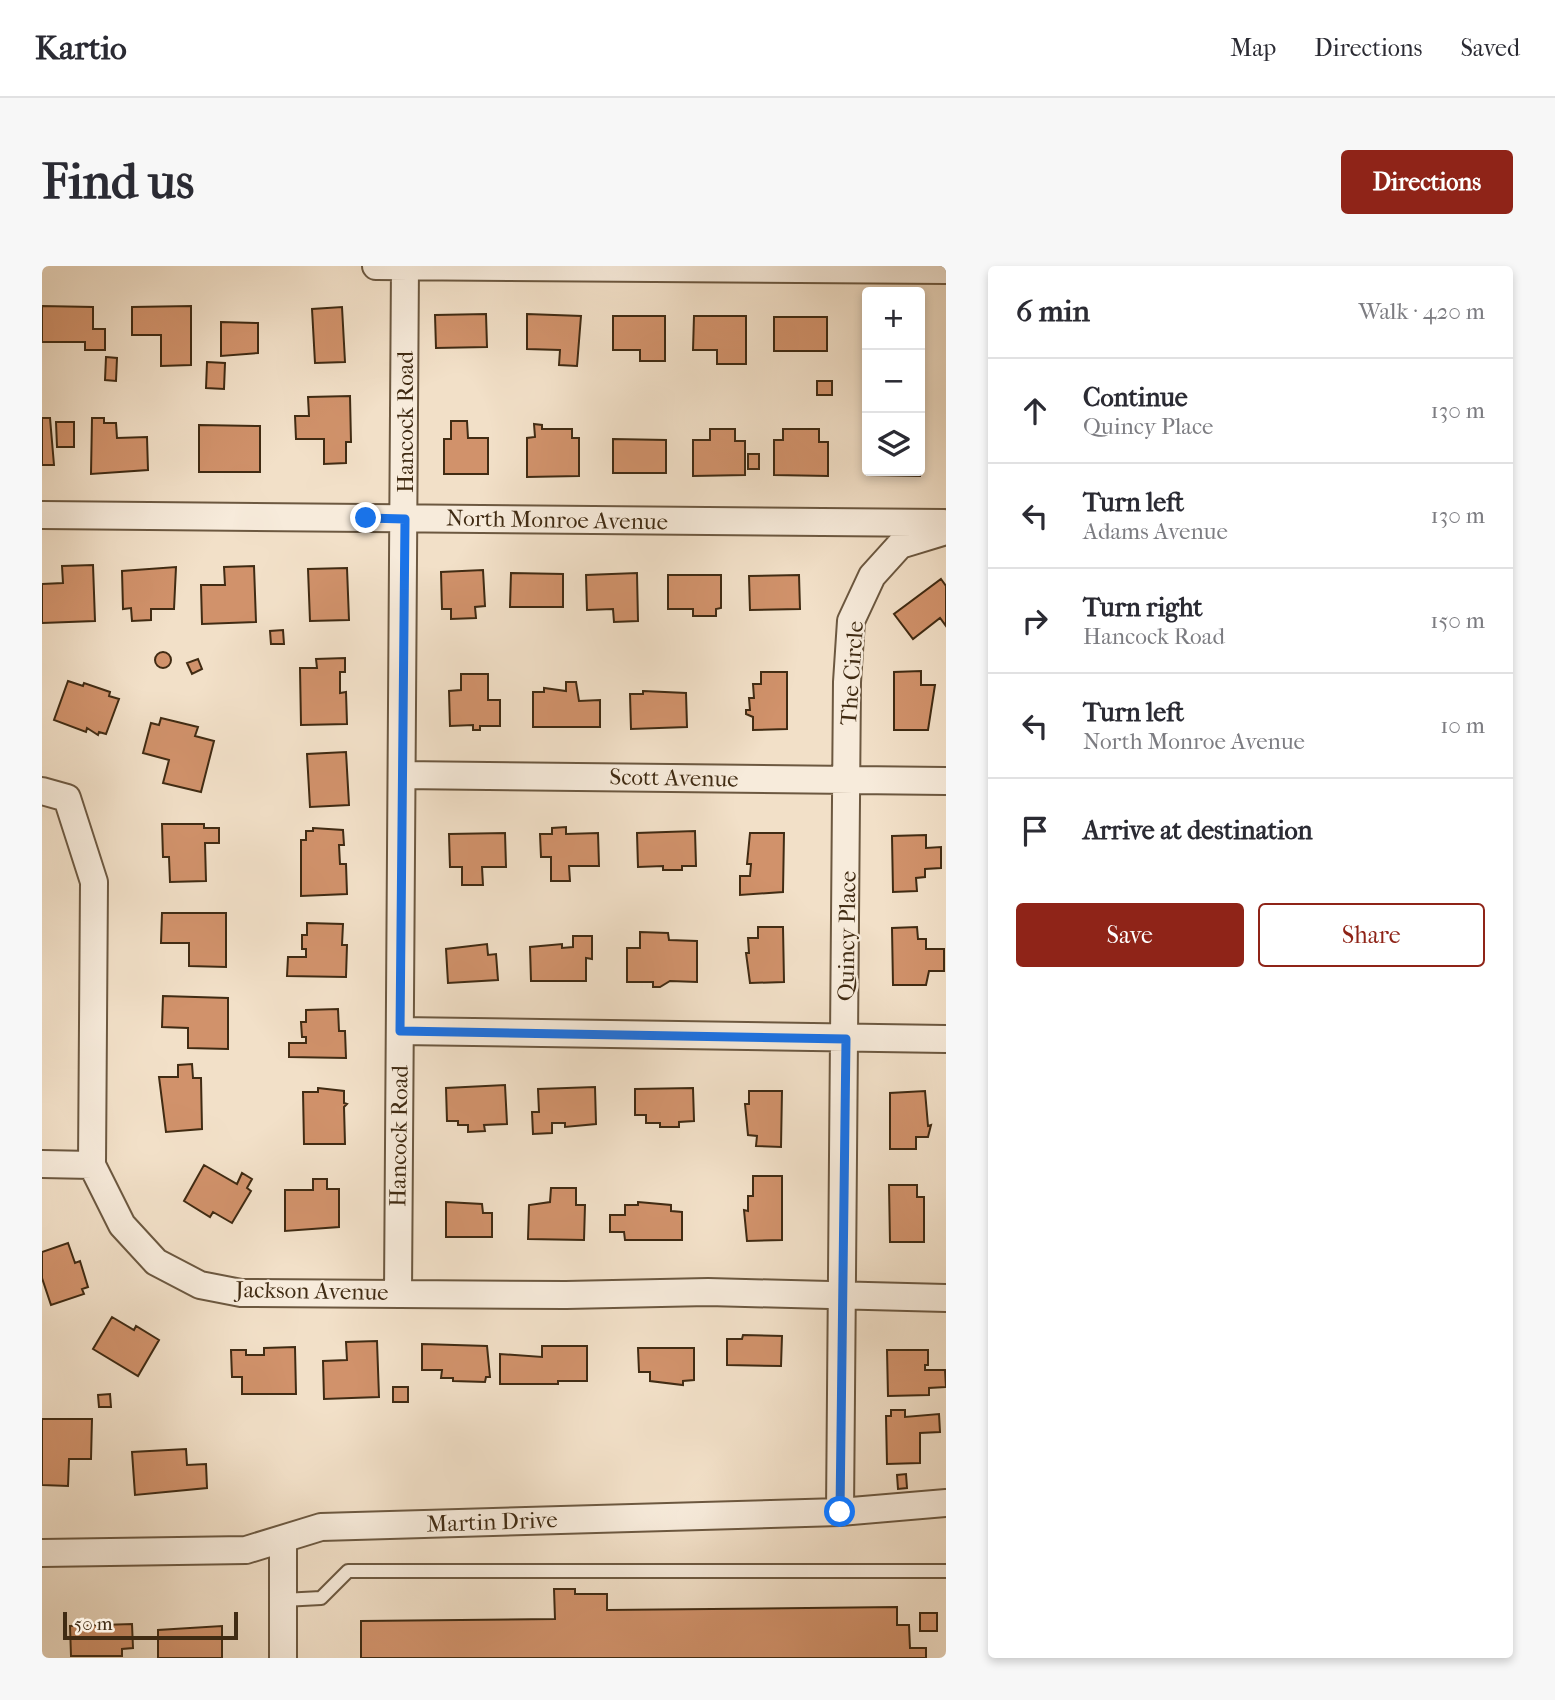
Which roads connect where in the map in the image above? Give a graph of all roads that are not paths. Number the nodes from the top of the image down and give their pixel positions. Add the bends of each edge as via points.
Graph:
1 (376, 266) edge
2 (404, 266) edge
3 (946, 270) edge
4 (42, 515) edge
5 (405, 519) junction
6 (946, 523) edge
7 (946, 531) edge
8 (402, 775) junction
9 (849, 779) junction
10 (946, 781) edge
11 (42, 791) edge
12 (400, 1031) junction
13 (846, 1039) junction
14 (946, 1039) edge
15 (42, 1164) edge
16 (92, 1165) junction
17 (398, 1293) junction
18 (843, 1296) junction
19 (946, 1298) edge
20 (946, 1503) edge
21 (840, 1512) junction
22 (283, 1540) junction
23 (42, 1553) edge
24 (946, 1571) edge
25 (283, 1600) junction
26 (283, 1658) edge

1 - 2 street
2 - 3 street
2 - 5 street, Hancock Road
4 - 5 street, North Monroe Avenue
5 - 6 street, North Monroe Avenue
5 - 8 street, Hancock Road
7 - 9 street, The Circle via 900,545 872,576 851,621
8 - 9 street, Scott Avenue
8 - 12 street, Hancock Road
9 - 10 street, Scott Avenue
9 - 13 street, Quincy Place
11 - 16 street, Jackson Avenue via 67,798 94,882
12 - 13 street
12 - 17 street, Hancock Road
13 - 14 street
13 - 18 street, Quincy Place
15 - 16 street
16 - 17 street, Jackson Avenue via 130,1234 156,1262 200,1285 241,1293
17 - 18 street, Jackson Avenue
18 - 19 street, Jackson Avenue
18 - 21 street, Quincy Place
20 - 21 street, Martin Drive
21 - 22 street, Martin Drive via 321,1527
22 - 23 street, Martin Drive via 246,1550
22 - 25 street
24 - 25 lane via 348,1571 321,1598
25 - 26 street

